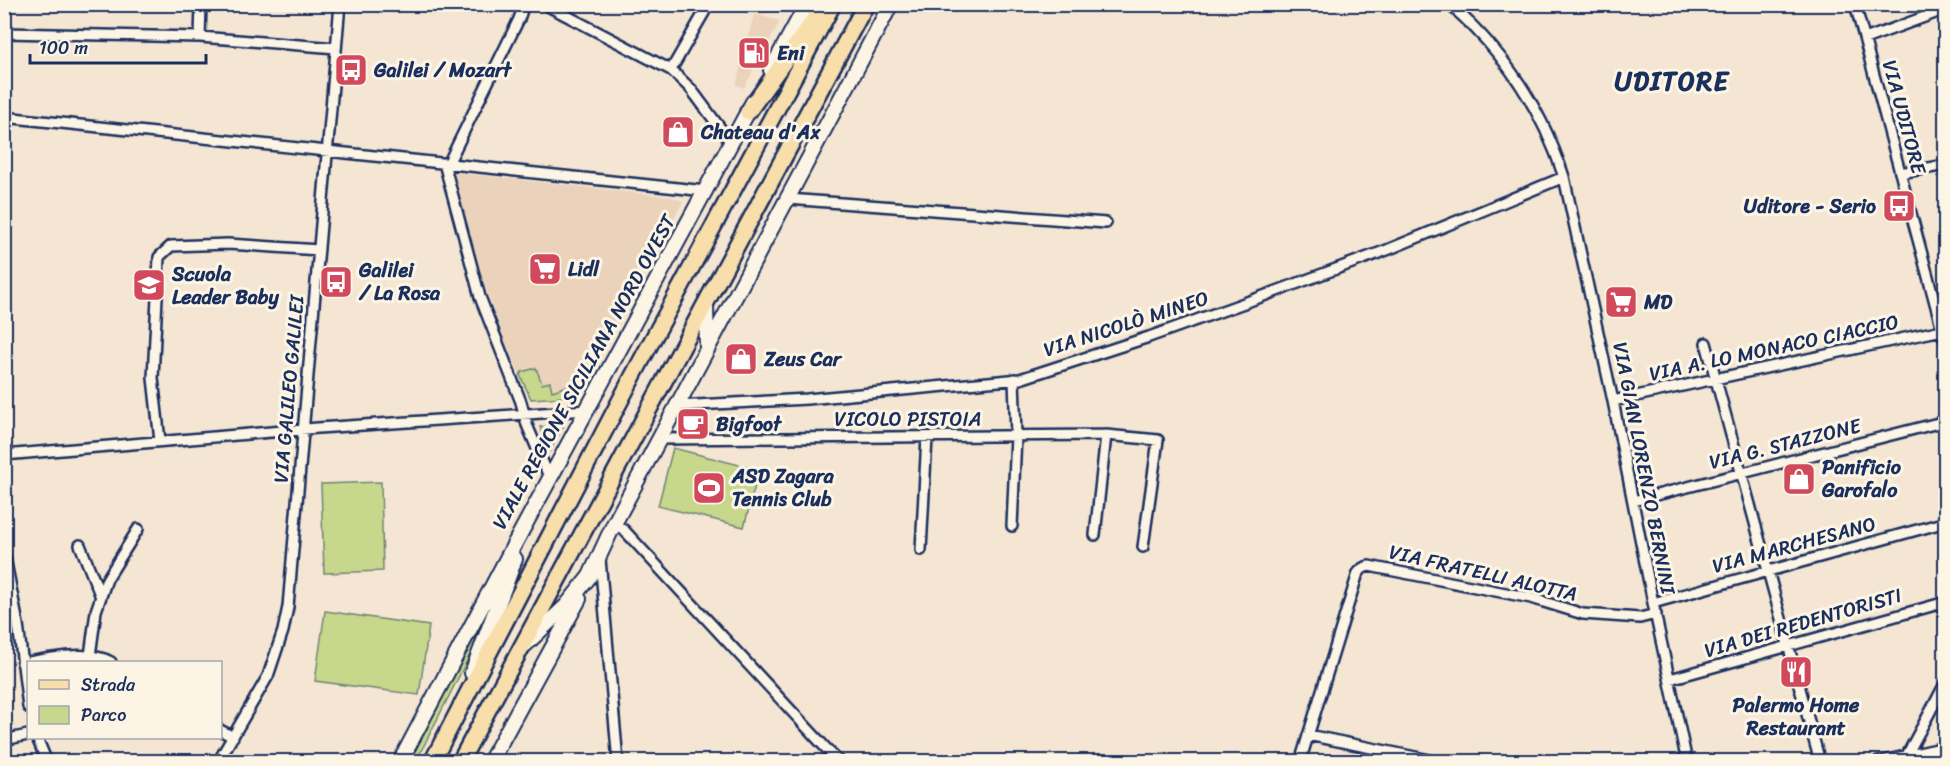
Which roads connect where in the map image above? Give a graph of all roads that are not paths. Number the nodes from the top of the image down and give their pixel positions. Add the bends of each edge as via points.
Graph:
1 (201, 4) edge
2 (340, 4) edge
3 (524, 4) edge
4 (544, 4) edge
5 (709, 4) edge
6 (807, 4) edge
7 (825, 4) edge
8 (833, 4) edge
9 (867, 4) edge
10 (891, 4) edge
11 (1449, 4) edge
12 (1855, 4) edge
13 (1946, 9) edge
14 (4, 33) edge
15 (200, 37) junction
16 (1865, 39) junction
17 (336, 48) junction
18 (671, 70) junction
19 (748, 112) junction
20 (4, 117) edge
21 (732, 144) junction
22 (327, 151) junction
23 (446, 163) junction
24 (1946, 165) edge
25 (1900, 173) junction
26 (1564, 177) junction
27 (706, 191) junction
28 (788, 199) junction
29 (1106, 223) dead end
30 (319, 250) junction
31 (706, 306) junction
32 (1944, 337) edge
33 (1706, 343) dead end
34 (707, 350) junction
35 (1014, 379) junction
36 (1716, 379) junction
37 (1613, 401) junction
38 (677, 406) junction
39 (587, 410) junction
40 (523, 414) junction
41 (1946, 422) edge
42 (304, 429) junction
43 (1106, 435) junction
44 (1016, 436) junction
45 (927, 437) junction
46 (659, 440) junction
47 (160, 441) junction
48 (4, 455) edge
49 (1742, 474) junction
50 (550, 479) junction
51 (1633, 501) junction
52 (535, 506) junction
53 (1946, 522) edge
54 (614, 524) junction
55 (1012, 526) dead end
56 (138, 529) dead end
57 (1095, 535) dead end
58 (80, 545) dead end
59 (1143, 547) dead end
60 (921, 550) dead end
61 (4, 552) edge
62 (599, 556) junction
63 (1769, 571) junction
64 (590, 576) junction
65 (101, 597) junction
66 (1946, 602) edge
67 (1653, 603) junction
68 (1656, 614) junction
69 (1788, 646) junction
70 (518, 652) junction
71 (90, 656) junction
72 (35, 661) edge
73 (108, 661) edge
74 (27, 662) edge
75 (22, 663) junction
76 (1670, 679) junction
77 (1946, 682) edge
78 (441, 685) junction
79 (27, 699) edge
80 (459, 710) junction
81 (222, 731) edge
82 (27, 735) edge
83 (1308, 735) junction
84 (233, 737) junction
85 (37, 739) edge
86 (4, 740) edge
87 (1946, 747) edge
88 (1906, 755) junction
89 (47, 762) edge
90 (218, 762) edge
91 (393, 762) edge
92 (400, 762) edge
93 (432, 762) edge
94 (460, 762) edge
95 (490, 762) edge
96 (618, 762) edge
97 (841, 762) edge
98 (1300, 762) edge
99 (1440, 762) edge
100 (1687, 762) edge
101 (1820, 762) edge
102 (1878, 762) edge

1 - 15 street
2 - 17 street, VIA GALILEO GALILEI
3 - 23 street
4 - 18 street
5 - 18 street
6 - 19 street, VIALE REGIONE SICILIANA NORD OVEST
7 - 19 main road
8 - 80 main road
9 - 31 main road
10 - 28 street
11 - 26 street, VIA GIAN LORENZO BERNINI via 1488,41 1526,90 1555,147
12 - 16 street, VIA UDITORE
13 - 16 street
14 - 15 street
15 - 17 street
16 - 25 street, VIA UDITORE
17 - 22 street, VIA GALILEO GALILEI
18 - 21 street via 691,89
19 - 21 street, VIALE REGIONE SICILIANA NORD OVEST
20 - 22 street
21 - 27 street, VIALE REGIONE SICILIANA NORD OVEST
22 - 23 street
22 - 30 street, VIA GALILEO GALILEI
23 - 27 street
23 - 40 street via 480,297
24 - 25 street
25 - 32 street, VIA UDITORE
26 - 35 street, VIA NICOLÒ MINEO via 1387,250 1208,317
26 - 37 street, VIA GIAN LORENZO BERNINI
27 - 39 street, VIALE REGIONE SICILIANA NORD OVEST
28 - 29 street
28 - 34 street
30 - 42 street, VIA GALILEO GALILEI
30 - 47 street via 228,244 171,246 159,256 153,378
31 - 34 street
31 - 70 main road
32 - 36 street, VIA A. LO MONACO CIACCIO
33 - 36 street
34 - 38 street
35 - 38 street, VIA NICOLÒ MINEO via 807,399
35 - 44 street
36 - 37 street, VIA A. LO MONACO CIACCIO
36 - 49 street
37 - 51 street, VIA GIAN LORENZO BERNINI
38 - 46 street
39 - 40 street
39 - 50 street, VIALE REGIONE SICILIANA NORD OVEST
40 - 42 street
40 - 50 street
41 - 49 street, VIA G. STAZZONE
42 - 47 street
42 - 84 street, VIA GALILEO GALILEI via 284,631 268,676
43 - 44 street, VICOLO PISTOIA
43 - 57 street
43 - 59 street, VICOLO PISTOIA via 1158,440
44 - 45 street, VICOLO PISTOIA
44 - 55 street
45 - 46 street, VICOLO PISTOIA
45 - 60 street
46 - 54 street
47 - 48 street
49 - 51 street, VIA G. STAZZONE
49 - 63 street
50 - 52 street, VIALE REGIONE SICILIANA NORD OVEST
51 - 67 street, VIA GIAN LORENZO BERNINI
52 - 78 street, VIALE REGIONE SICILIANA NORD OVEST
52 - 80 street
53 - 63 street, VIA MARCHESANO
54 - 62 street
54 - 97 street via 624,530
56 - 65 street via 107,579
58 - 65 street
61 - 75 street
62 - 64 street
62 - 96 street
63 - 67 street, VIA MARCHESANO
63 - 69 street
64 - 70 street via 566,606
64 - 95 street
65 - 71 street
66 - 69 street, VIA DEI REDENTORISTI
67 - 68 street, VIA GIAN LORENZO BERNINI
68 - 76 street, VIA GIAN LORENZO BERNINI
68 - 83 street, VIA FRATELLI ALOTTA via 1640,618 1583,614 1531,598 1366,567 1358,573
69 - 76 street, VIA DEI REDENTORISTI
69 - 101 street
70 - 94 main road
71 - 72 street
71 - 73 street
74 - 75 street
75 - 79 street
76 - 100 street, VIA GIAN LORENZO BERNINI
77 - 88 street
78 - 91 street
78 - 92 street, VIALE REGIONE SICILIANA NORD OVEST
80 - 93 main road
81 - 84 street
82 - 86 street
83 - 98 street, VIA FRATELLI ALOTTA
83 - 99 street
84 - 90 street, VIA GALILEO GALILEI
85 - 89 street
87 - 88 street
88 - 102 street

